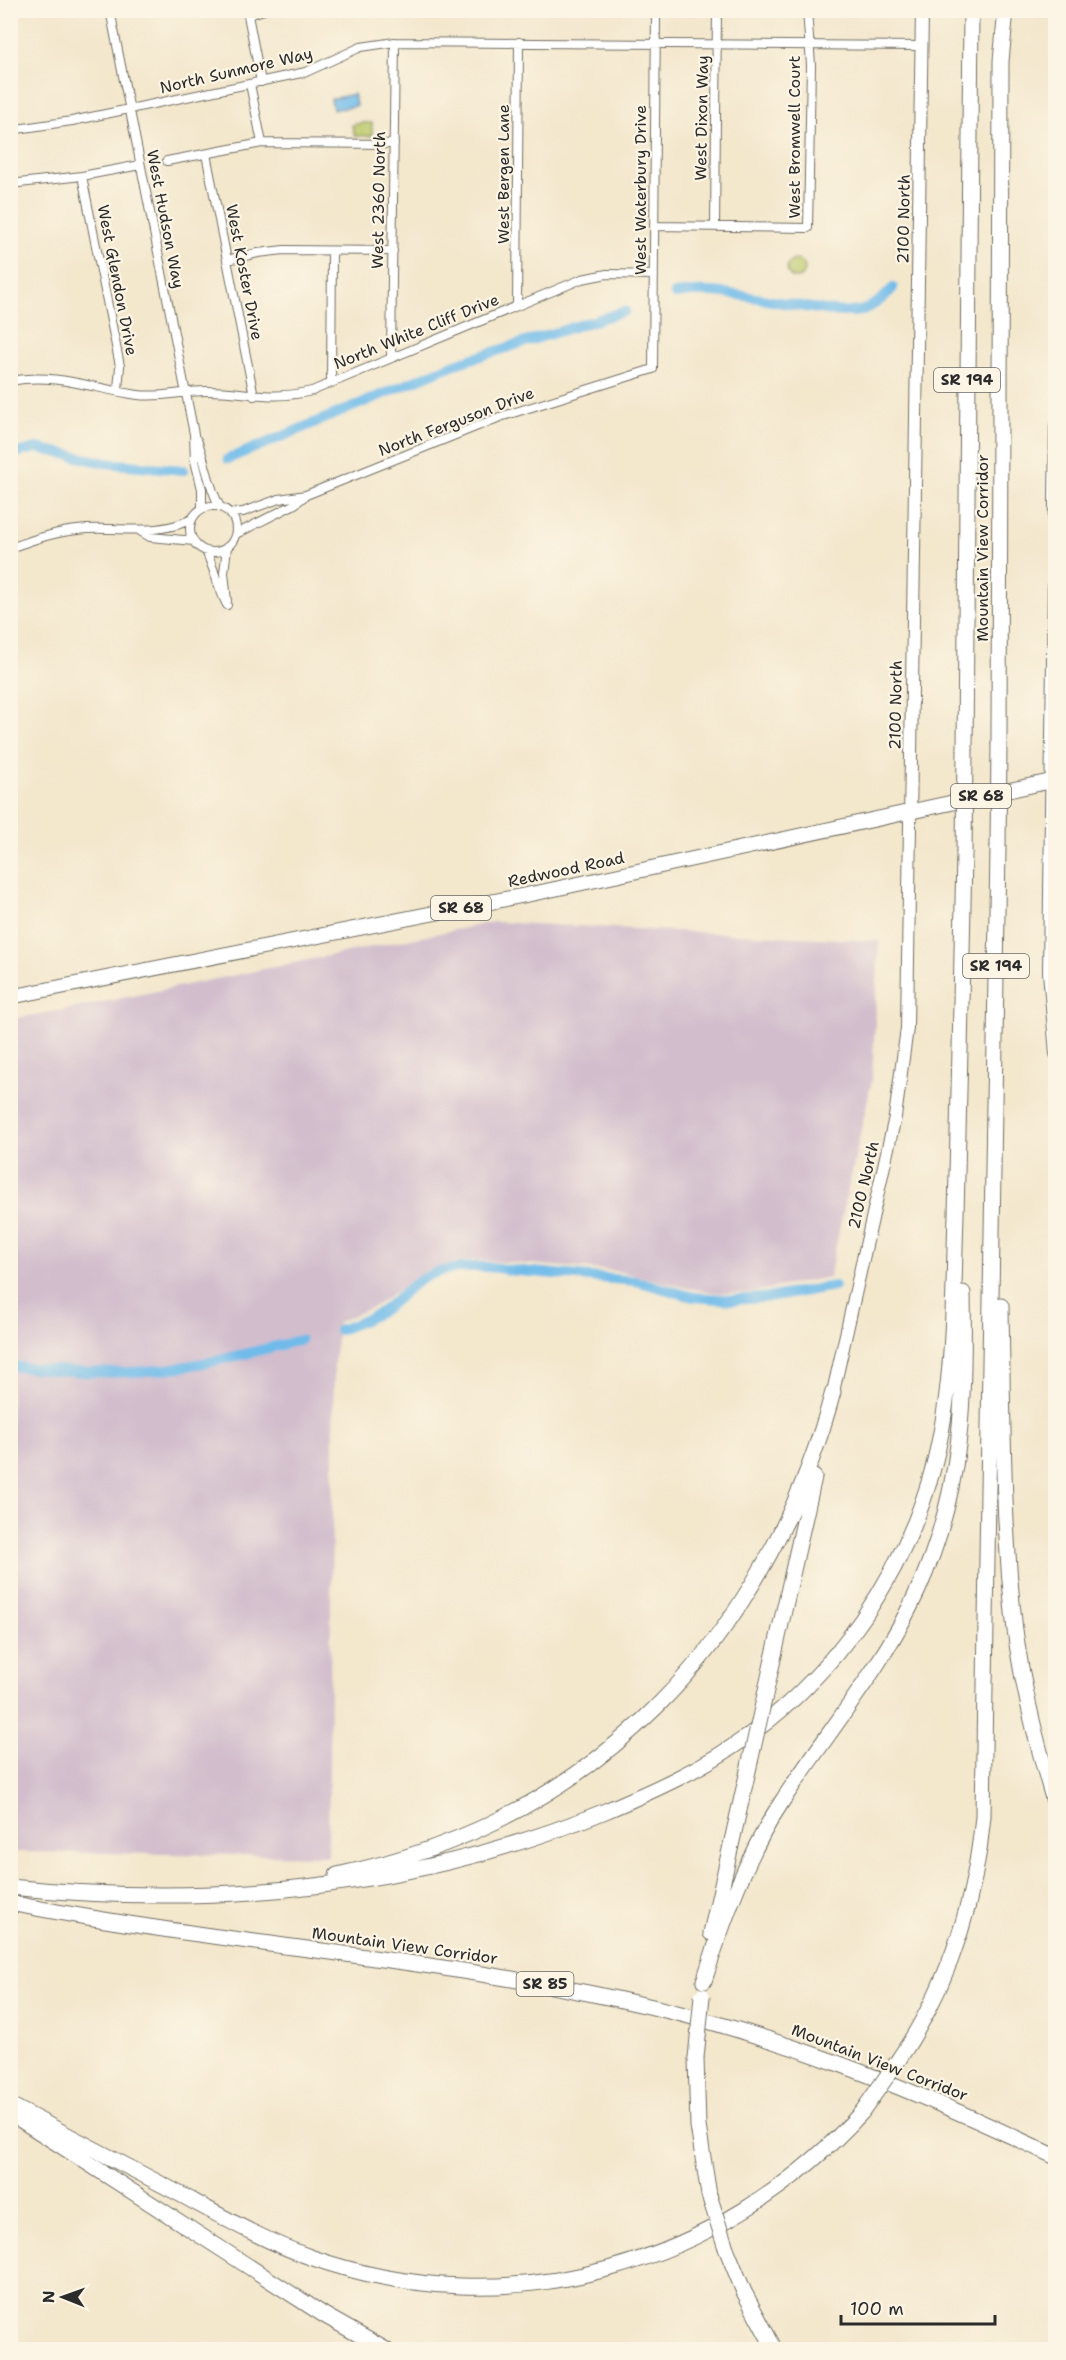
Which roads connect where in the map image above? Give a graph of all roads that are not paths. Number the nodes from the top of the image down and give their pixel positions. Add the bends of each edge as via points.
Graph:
1 (110, 10) edge
2 (264, 10) edge
3 (656, 10) edge
4 (717, 10) edge
5 (807, 10) edge
6 (922, 10) edge
7 (971, 10) edge
8 (1006, 10) edge
9 (248, 13) edge
10 (395, 42) junction
11 (519, 42) junction
12 (656, 44) junction
13 (717, 44) junction
14 (808, 45) junction
15 (922, 46) junction
16 (261, 82) junction
17 (250, 84) junction
18 (129, 110) junction
19 (10, 130) edge
20 (262, 143) junction
21 (394, 144) junction
22 (206, 154) junction
23 (167, 161) dead end
24 (140, 165) junction
25 (82, 176) junction
26 (10, 184) edge
27 (654, 226) junction
28 (715, 226) junction
29 (332, 251) junction
30 (393, 251) junction
31 (227, 260) junction
32 (654, 275) junction
33 (517, 306) junction
34 (391, 358) junction
35 (653, 369) joint
36 (10, 381) edge
37 (331, 383) junction
38 (118, 390) junction
39 (186, 392) junction
40 (254, 396) junction
41 (1056, 426) edge
42 (194, 434) junction
43 (306, 495) junction
44 (220, 507) junction
45 (202, 508) junction
46 (230, 513) junction
47 (192, 519) junction
48 (140, 531) junction
49 (236, 534) junction
50 (194, 541) junction
51 (227, 547) junction
52 (10, 548) edge
53 (206, 550) junction
54 (1054, 781) edge
55 (910, 811) junction
56 (10, 997) edge
57 (960, 1050) junction
58 (1056, 1054) edge
59 (995, 1085) junction
60 (833, 1392) junction
61 (1056, 1808) edge
62 (10, 1887) edge
63 (207, 1895) junction
64 (10, 1903) edge
65 (703, 1989) junction
66 (10, 2104) edge
67 (10, 2113) edge
68 (1056, 2157) edge
69 (386, 2349) edge
70 (775, 2349) edge

1 - 18 street, West Hudson Way
2 - 9 street
3 - 12 street, West Waterbury Drive
4 - 13 street, West Dixon Way
5 - 14 street, West Bromwell Court
6 - 15 main road, 2100 North
7 - 57 highway, Mountain View Corridor / SR 194, bridge
8 - 59 highway, Mountain View Corridor / SR 194, bridge via 1001,61
9 - 16 street
10 - 11 street, North Sunmore Way
10 - 16 street, North Sunmore Way via 361,47 316,69
10 - 21 street, West 2360 North
11 - 12 street, North Sunmore Way
11 - 33 street, West Bergen Lane
12 - 13 street, North Sunmore Way
12 - 27 street, West Waterbury Drive
13 - 14 street, North Sunmore Way
13 - 28 street, West Dixon Way
14 - 15 street, North Sunmore Way
14 - 28 street, West Bromwell Court via 808,228
15 - 55 main road, 2100 North
16 - 17 street, North Sunmore Way
17 - 18 street, North Sunmore Way
17 - 20 street
18 - 19 street, North Sunmore Way
18 - 24 street, West Hudson Way
20 - 21 street
20 - 22 street
21 - 30 street, West 2360 North
22 - 23 street
22 - 31 street, West Koster Drive
24 - 25 street
24 - 39 street, West Hudson Way
25 - 26 street
25 - 38 street, West Glendon Drive via 120,366
27 - 28 street
27 - 32 street, West Waterbury Drive
29 - 30 street
29 - 31 street via 271,251
29 - 37 street
30 - 34 street, West 2360 North
31 - 40 street, West Koster Drive
32 - 33 street, North White Cliff Drive via 590,276
32 - 35 street, West Waterbury Drive
33 - 34 street, North White Cliff Drive
34 - 37 street, North White Cliff Drive
35 - 43 street, North Ferguson Drive via 500,417
36 - 38 street, North White Cliff Drive via 54,379
37 - 40 street, North White Cliff Drive via 294,395
38 - 39 street, North White Cliff Drive via 146,396
39 - 40 street, North White Cliff Drive
39 - 42 street, West Hudson Way
41 - 54 main road
42 - 44 street, West Hudson Way
42 - 45 street, West Hudson Way
43 - 46 street, North Ferguson Drive
43 - 49 street, North Ferguson Drive
44 - 45 street
44 - 46 street
45 - 47 street
46 - 49 street
47 - 48 street via 173,527
47 - 50 street
48 - 50 street via 150,537
48 - 52 street via 55,532
49 - 51 street
50 - 53 street
51 - 53 street
51 - 53 street via 227,605
54 - 55 main road, Redwood Road / SR 68
54 - 58 main road via 1049,972
55 - 56 main road, Redwood Road / SR 68 via 541,892
55 - 60 main road, 2100 North via 909,995 904,1060 893,1127
57 - 63 highway via 952,1337 938,1450 919,1512 887,1579 860,1622 814,1678 763,1725 708,1761 616,1806 545,1834 456,1861 369,1879 290,1890
57 - 65 highway via 963,1405 946,1510 922,1580 893,1640 793,1784 755,1848 724,1921
59 - 61 highway via 1004,1473 1012,1599 1027,1697
59 - 66 highway, bridge via 981,1840 968,1910 954,1955 924,2019 862,2112 829,2146 772,2192 730,2220 682,2244 581,2276 484,2286 386,2277 293,2251
60 - 63 highway via 815,1454 790,1515 743,1602 694,1667 658,1707 617,1743 574,1776 524,1806 437,1846 344,1874
60 - 65 highway, bridge via 715,1913
62 - 63 highway via 95,1894
64 - 68 highway, Mountain View Corridor / SR 85 via 177,1932 508,1978 669,2011 762,2036 847,2065
65 - 70 highway, bridge via 696,2058 698,2126 709,2195 744,2292
67 - 69 highway via 324,2315

